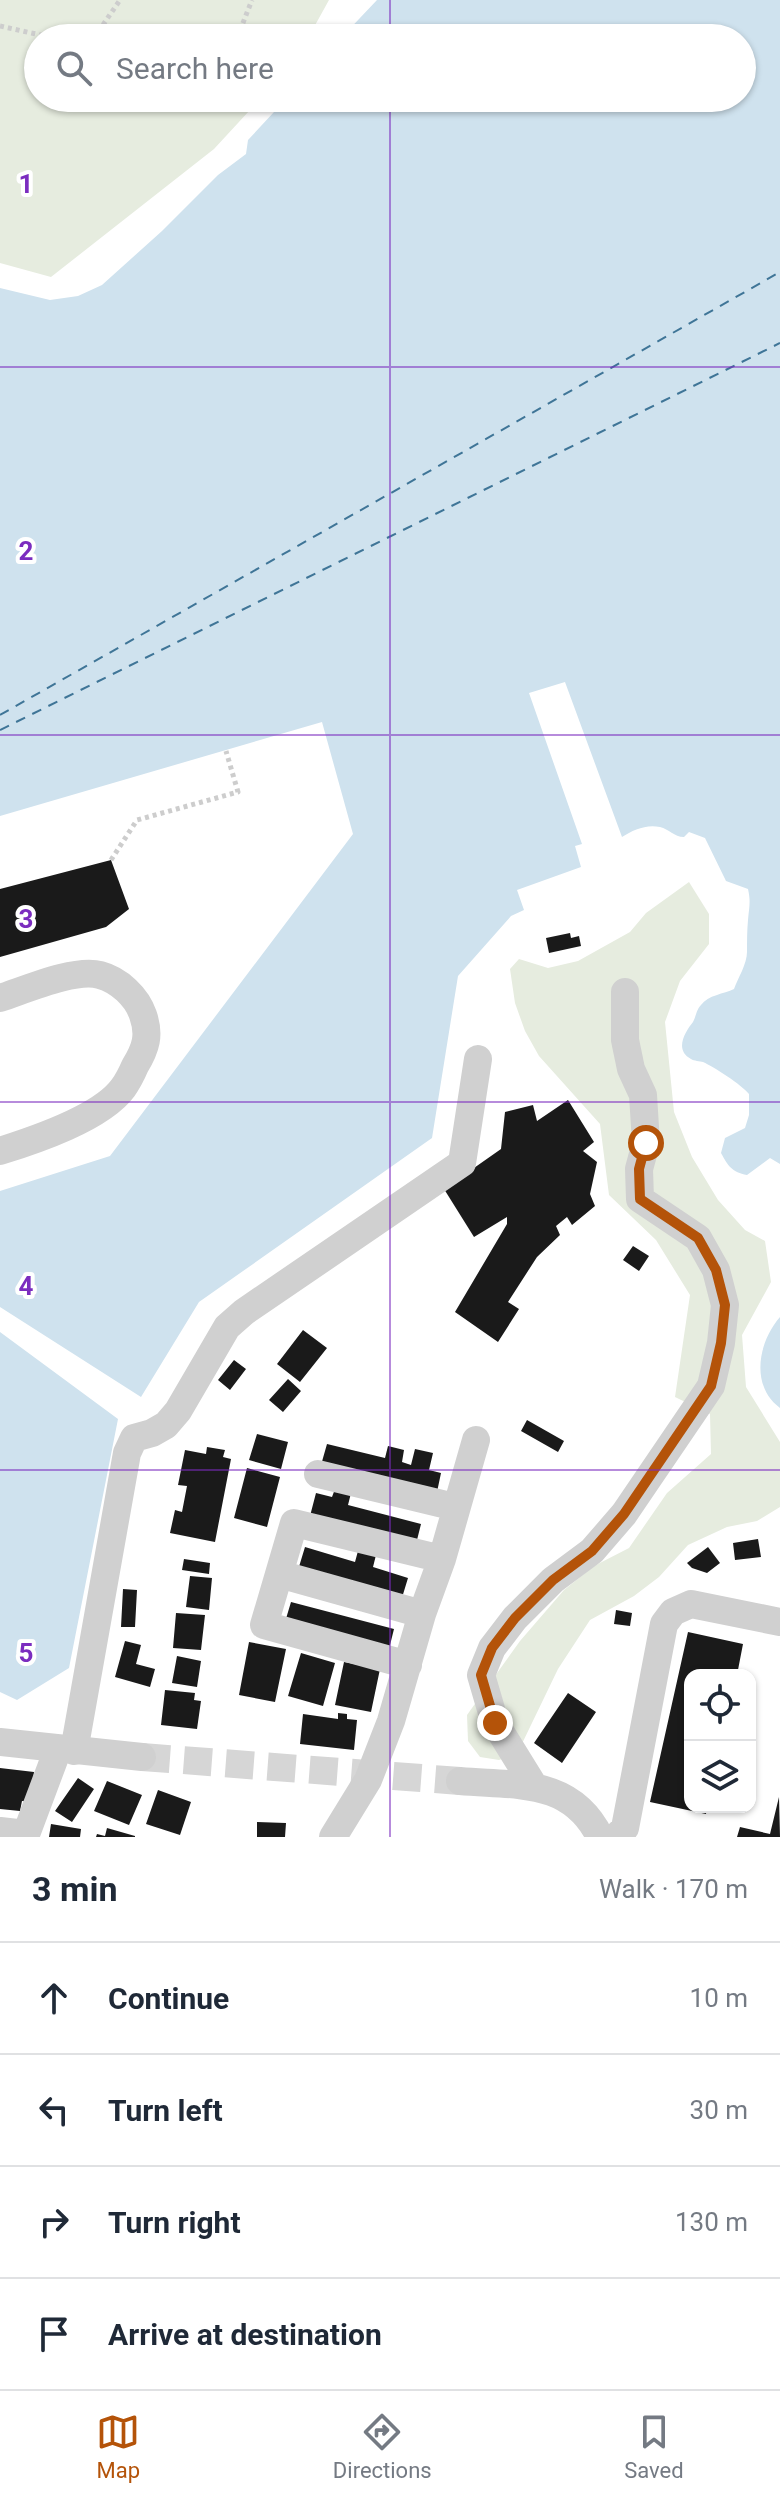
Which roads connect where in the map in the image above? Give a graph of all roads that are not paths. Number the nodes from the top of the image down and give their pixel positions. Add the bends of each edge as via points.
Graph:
1 (625, 992) dead end
2 (0, 998) edge
3 (478, 1059) dead end
4 (0, 1151) edge
5 (476, 1440) dead end
6 (318, 1474) dead end
7 (455, 1507) junction
8 (442, 1559) junction
9 (279, 1574) junction
10 (422, 1614) junction
11 (780, 1622) edge
12 (408, 1665) junction
13 (0, 1742) edge
14 (66, 1750) junction
15 (142, 1757) tunnel mouth
16 (460, 1781) tunnel mouth
17 (534, 1786) junction
18 (17, 1834) edge
19 (333, 1837) edge
20 (600, 1837) edge
21 (616, 1837) edge

1 - 17 street via 625,1040 644,1107 640,1199 698,1238 716,1270 725,1305 721,1343 711,1386 624,1514 592,1551 524,1609 492,1648 481,1675 495,1723
2 - 4 street via 79,974 100,975 129,991 149,1031 122,1089 78,1121
3 - 14 street via 462,1163 244,1312 227,1327 166,1425 134,1438
5 - 7 street
6 - 7 street
7 - 8 street
8 - 9 street via 294,1523
8 - 10 street
9 - 10 street
9 - 12 street via 264,1625
10 - 12 street
11 - 21 street via 691,1604 673,1612 664,1624 625,1828
12 - 19 street via 368,1780
13 - 14 street
14 - 15 street
14 - 18 street
16 - 17 street
17 - 20 street via 578,1805

